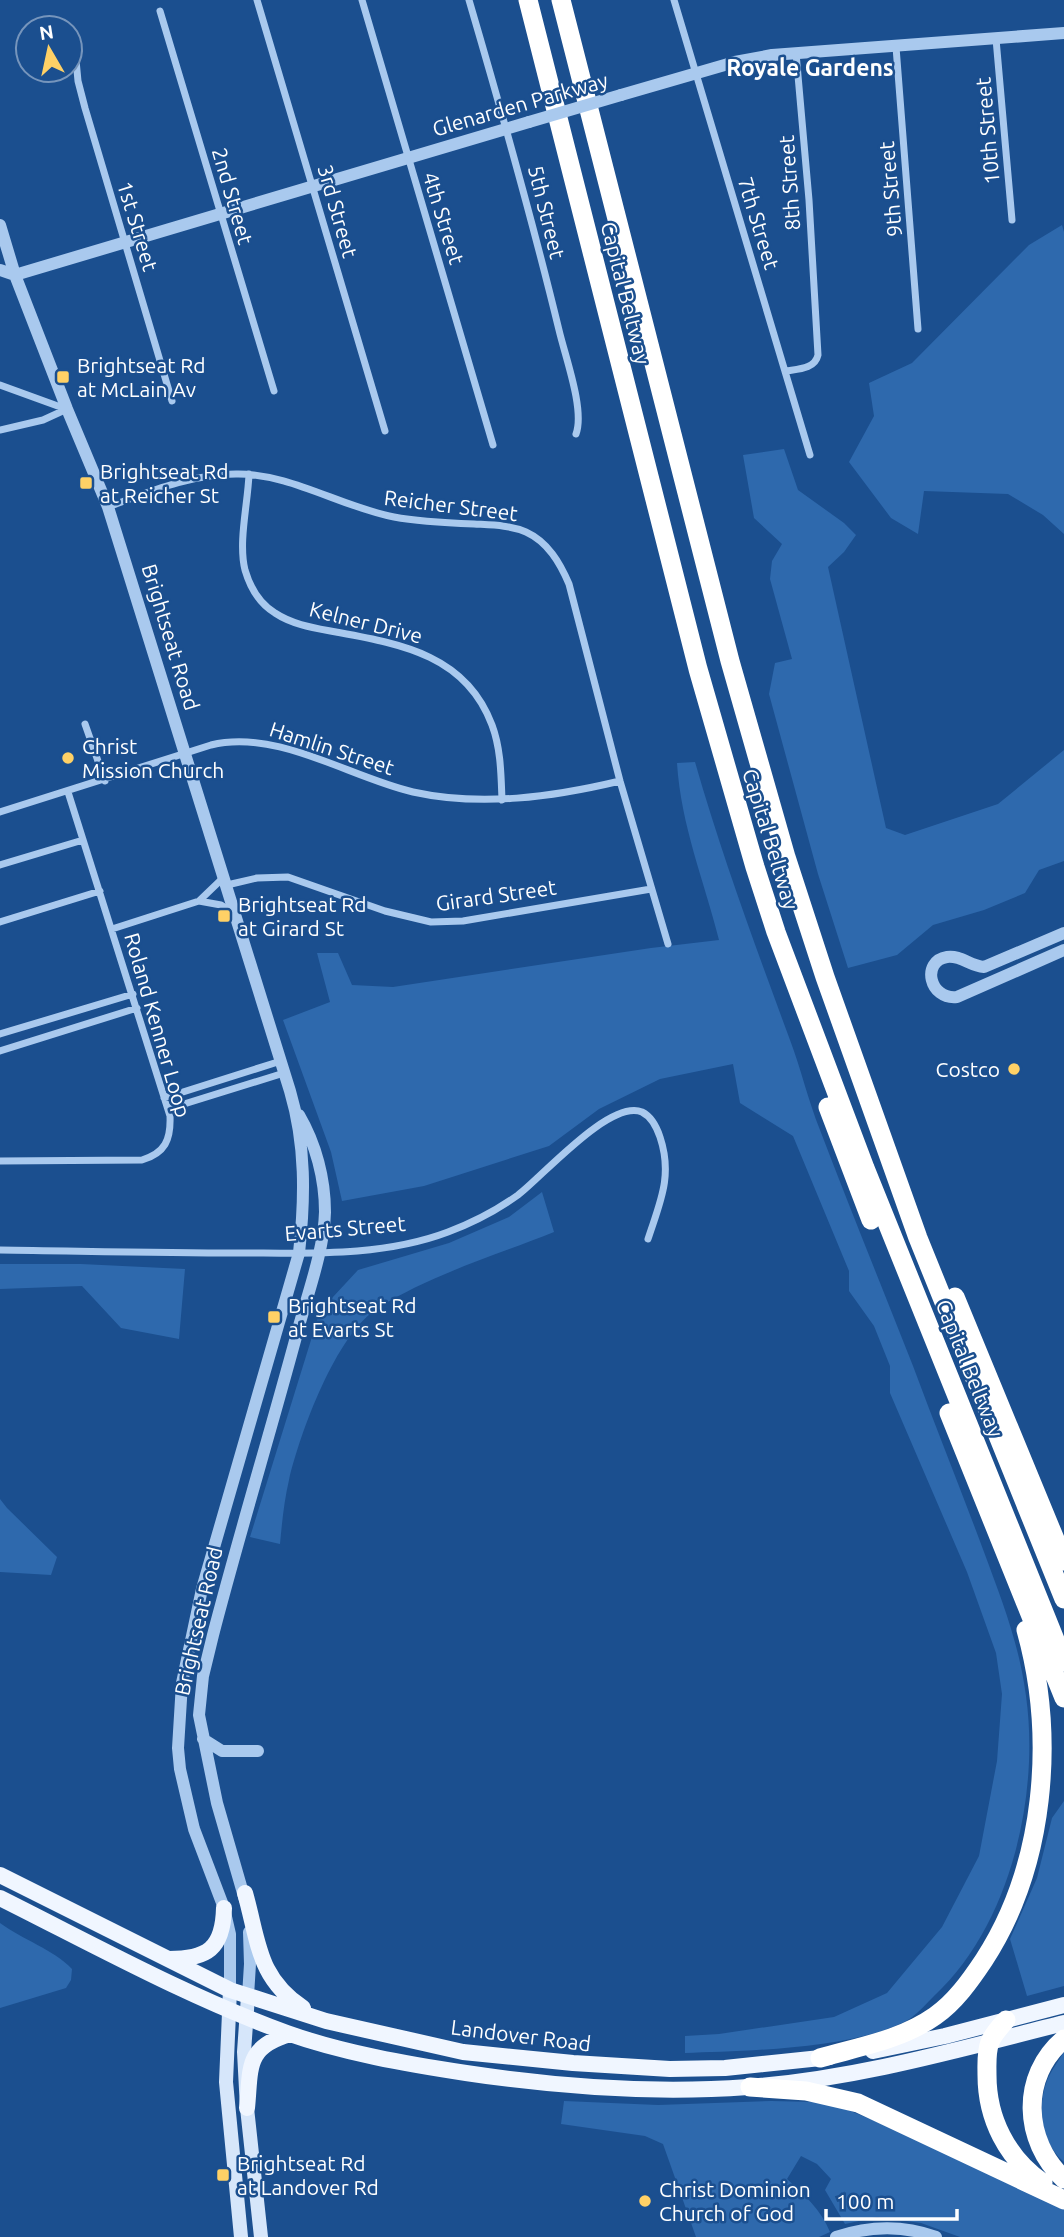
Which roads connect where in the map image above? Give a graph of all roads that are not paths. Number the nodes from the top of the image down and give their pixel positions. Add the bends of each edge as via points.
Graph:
1 (257, 0) edge
2 (362, 0) edge
3 (470, 0) edge
4 (528, 0) edge
5 (561, 0) edge
6 (674, 0) edge
7 (160, 11) dead end
8 (1064, 33) edge
9 (996, 39) junction
10 (896, 47) junction
11 (796, 53) junction
12 (695, 72) junction
13 (79, 84) edge
14 (507, 128) junction
15 (408, 157) junction
16 (312, 186) junction
17 (220, 213) junction
18 (1012, 220) dead end
19 (0, 225) edge
20 (124, 243) junction
21 (0, 270) edge
22 (15, 275) junction
23 (918, 329) dead end
24 (786, 371) junction
25 (0, 385) edge
26 (274, 391) dead end
27 (172, 401) dead end
28 (67, 410) junction
29 (0, 430) edge
30 (385, 431) dead end
31 (576, 434) dead end
32 (494, 445) dead end
33 (810, 456) dead end
34 (249, 474) junction
35 (108, 507) junction
36 (85, 724) dead end
37 (185, 754) junction
38 (105, 781) junction
39 (620, 781) junction
40 (68, 792) junction
41 (502, 800) junction
42 (0, 812) edge
43 (83, 840) junction
44 (0, 865) edge
45 (225, 881) junction
46 (651, 889) junction
47 (100, 891) junction
48 (199, 901) junction
49 (235, 913) junction
50 (0, 922) edge
51 (112, 929) junction
52 (776, 932) junction
53 (1064, 933) edge
54 (668, 944) dead end
55 (1064, 950) edge
56 (133, 994) junction
57 (137, 1008) junction
58 (0, 1034) edge
59 (0, 1051) edge
60 (283, 1067) junction
61 (164, 1098) junction
62 (295, 1109) junction
63 (167, 1110) junction
64 (886, 1143) junction
65 (0, 1161) edge
66 (648, 1239) dead end
67 (0, 1250) edge
68 (318, 1252) junction
69 (299, 1253) junction
70 (1017, 1445) junction
71 (1064, 1525) edge
72 (1003, 1548) junction
73 (1064, 1561) edge
74 (1064, 1598) edge
75 (1064, 1662) edge
76 (1064, 1698) edge
77 (203, 1739) junction
78 (258, 1751) dead end
79 (0, 1875) edge
80 (245, 1893) junction
81 (0, 1898) edge
82 (224, 1909) junction
83 (167, 1959) junction
84 (230, 1990) junction
85 (248, 1996) junction
86 (1064, 2005) edge
87 (229, 2009) junction
88 (246, 2017) junction
89 (1006, 2020) junction
90 (326, 2021) junction
91 (1064, 2023) edge
92 (290, 2034) junction
93 (1064, 2039) edge
94 (990, 2041) junction
95 (820, 2058) junction
96 (750, 2087) junction
97 (247, 2108) junction
98 (1064, 2179) edge
99 (1064, 2198) edge
100 (241, 2237) edge
101 (261, 2237) edge
102 (836, 2237) edge
103 (936, 2237) edge

1 - 16 street, 3rd Street
2 - 15 street, 4th Street
3 - 14 street, 5th Street
4 - 52 highway, Capital Beltway via 698,669
5 - 64 highway, Capital Beltway via 759,768 825,977
6 - 12 street, 7th Street
7 - 17 street, 2nd Street
8 - 9 street, Glenarden Parkway
9 - 10 street, Glenarden Parkway
9 - 18 street, 10th Street
10 - 11 street, Glenarden Parkway
10 - 23 street, 9th Street
11 - 12 street, Glenarden Parkway via 749,58
11 - 24 street, 8th Street via 818,355 812,365
12 - 14 street, Glenarden Parkway, bridge
12 - 24 street, 7th Street
13 - 20 street, 1st Street
14 - 15 street, Glenarden Parkway
14 - 31 street, 5th Street via 578,409
15 - 16 street, Glenarden Parkway
15 - 32 street, 4th Street
16 - 17 street, Glenarden Parkway
16 - 30 street, 3rd Street
17 - 20 street, Glenarden Parkway
17 - 26 street, 2nd Street
19 - 22 street, Brightseat Road
20 - 22 street, Glenarden Parkway
20 - 27 street, 1st Street
21 - 22 street
22 - 28 street, Brightseat Road
24 - 33 street, 7th Street
25 - 28 street
28 - 29 street
28 - 35 street, Brightseat Road
34 - 35 street, Reicher Street via 201,477
34 - 39 street, Reicher Street via 374,513 505,527 541,541 569,584
34 - 41 street, Kelner Drive via 243,558 258,598 275,614 295,623 410,648 453,672 471,689 493,726
35 - 37 street, Brightseat Road
36 - 38 street
37 - 38 street, Hamlin Street
37 - 41 street, Hamlin Street via 221,743 259,743 413,792
37 - 45 street, Brightseat Road
38 - 40 street, Hamlin Street
39 - 41 street, Hamlin Street
39 - 46 street, Reicher Street
40 - 42 street, Hamlin Street
40 - 43 street, Roland Kenner Loop
43 - 44 street
43 - 47 street, Roland Kenner Loop
45 - 46 street, Girard Street via 288,877 384,911 431,922 463,921
45 - 48 street
45 - 49 street, Brightseat Road
46 - 54 street, Reicher Street
47 - 50 street
47 - 51 street, Roland Kenner Loop
48 - 49 street
48 - 51 street
49 - 60 street, Brightseat Road
51 - 56 street, Roland Kenner Loop
52 - 72 highway via 839,1138
52 - 75 highway, Capital Beltway via 887,1224
53 - 55 street via 984,967 958,957 940,959 933,967 932,983 942,995 957,998
56 - 57 street, Roland Kenner Loop
56 - 58 street
57 - 59 street
57 - 61 street, Roland Kenner Loop
60 - 61 street
60 - 62 street, Brightseat Road
60 - 63 street
61 - 63 street, Roland Kenner Loop
62 - 68 street, Brightseat Road via 310,1136 323,1187 324,1228
62 - 69 street, Brightseat Road via 304,1176
63 - 65 street, Roland Kenner Loop via 167,1142 161,1151 142,1160
64 - 70 highway
64 - 74 highway, Capital Beltway via 918,1238
66 - 68 street, Evarts Street via 664,1188 666,1158 654,1124 634,1111 600,1125 517,1195 462,1226 392,1247
67 - 69 street, Evarts Street
68 - 69 street, Evarts Street
68 - 77 street, Brightseat Road via 203,1676 199,1715
69 - 82 street, Brightseat Road via 202,1589 181,1683 180,1769 194,1829
70 - 71 highway
70 - 73 highway
72 - 76 highway
72 - 95 highway via 1029,1640 1040,1706 1038,1812 1019,1887 991,1950 944,2008 911,2030
77 - 78 street via 222,1751
77 - 80 street, Brightseat Road
79 - 83 main road, Landover Road
80 - 85 street, Brightseat Road via 250,1943
80 - 90 main road via 270,1978 289,1999
81 - 87 main road, Landover Road
82 - 83 main road via 215,1945 201,1955
82 - 84 street, Brightseat Road via 231,1950
83 - 84 main road, Landover Road
84 - 85 main road, Landover Road
84 - 87 main road, Brightseat Road
85 - 88 main road, Brightseat Road
85 - 90 main road, Landover Road
86 - 89 main road, Landover Road
87 - 88 main road, Landover Road
87 - 100 main road, Brightseat Road via 226,2073
88 - 92 main road, Landover Road
88 - 97 main road, Brightseat Road
89 - 94 highway
89 - 95 main road, Landover Road via 890,2048
90 - 95 main road, Landover Road via 463,2052 622,2067 725,2068
91 - 94 main road, Landover Road
92 - 96 main road, Landover Road via 399,2063 531,2083 627,2089
92 - 97 main road via 266,2043 255,2055
93 - 98 highway via 1049,2053 1035,2082 1032,2116 1041,2151
94 - 96 main road, Landover Road via 891,2066
94 - 99 highway via 989,2103 1002,2139 1033,2176
96 - 99 highway via 806,2091 858,2103
97 - 101 main road, Brightseat Road
102 - 103 street via 884,2228

